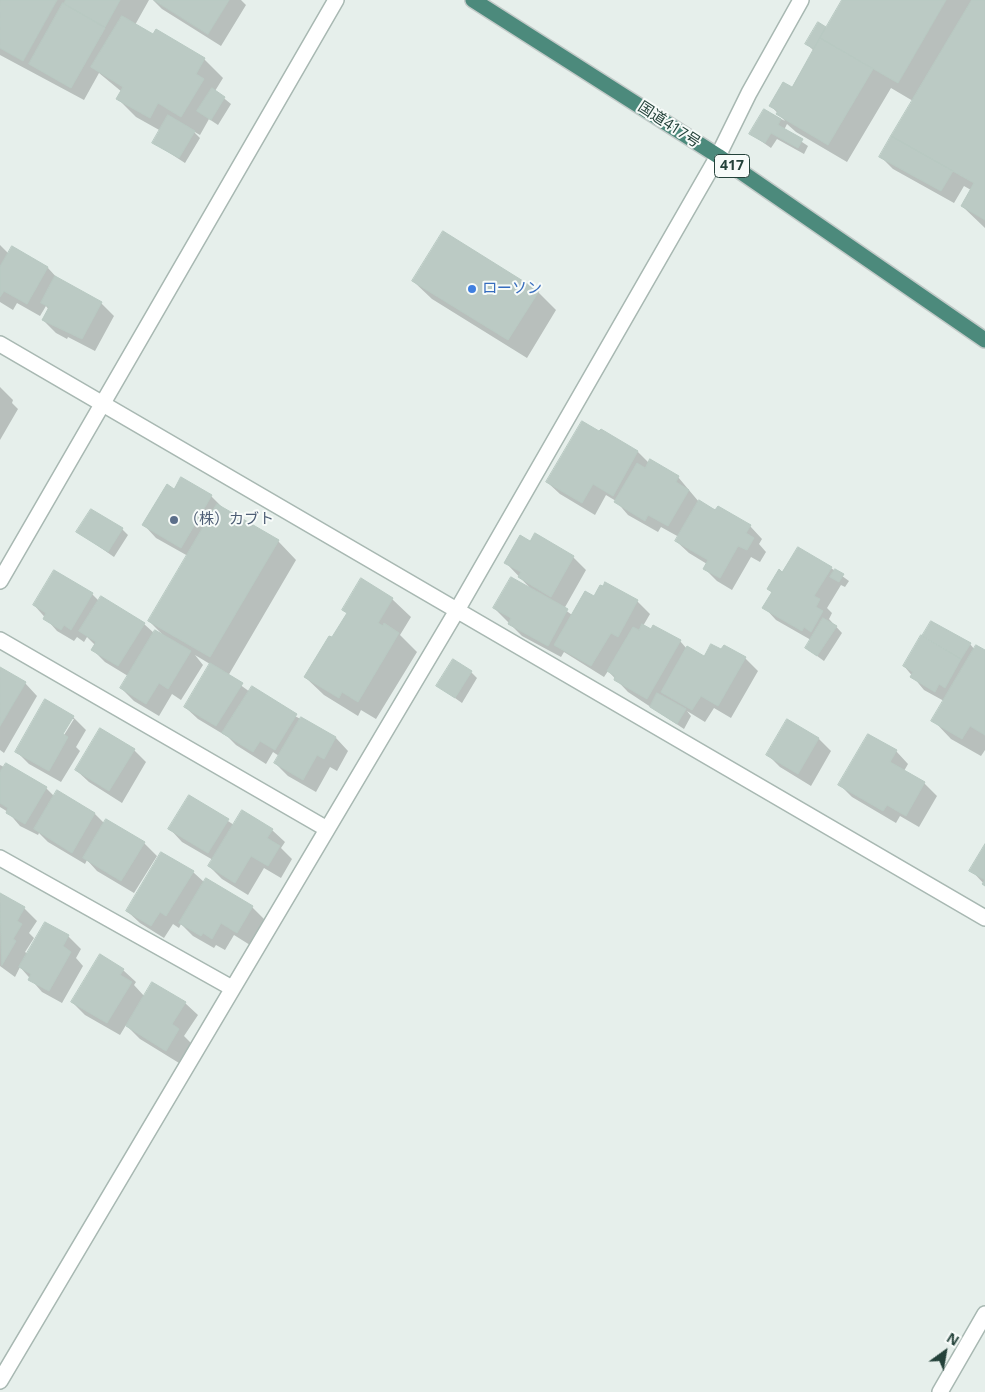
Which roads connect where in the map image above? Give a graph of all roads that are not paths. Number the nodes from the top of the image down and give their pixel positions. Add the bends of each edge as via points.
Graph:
1 (336, 0) edge
2 (473, 0) edge
3 (801, 0) edge
4 (718, 156) junction
5 (985, 340) edge
6 (0, 344) edge
7 (102, 404) junction
8 (0, 581) edge
9 (456, 612) junction
10 (0, 640) edge
11 (327, 829) junction
12 (0, 858) edge
13 (985, 918) edge
14 (232, 988) junction
15 (985, 1314) edge
16 (0, 1381) edge
17 (940, 1392) edge

1 - 7 street
2 - 4 highway, 国道417号 / 417
3 - 4 street
4 - 5 highway, 国道417号 / 417
4 - 9 street
6 - 7 street
7 - 8 street
7 - 9 street
9 - 11 street
9 - 13 street
10 - 11 street
11 - 14 street
12 - 14 street
14 - 16 street
15 - 17 street

